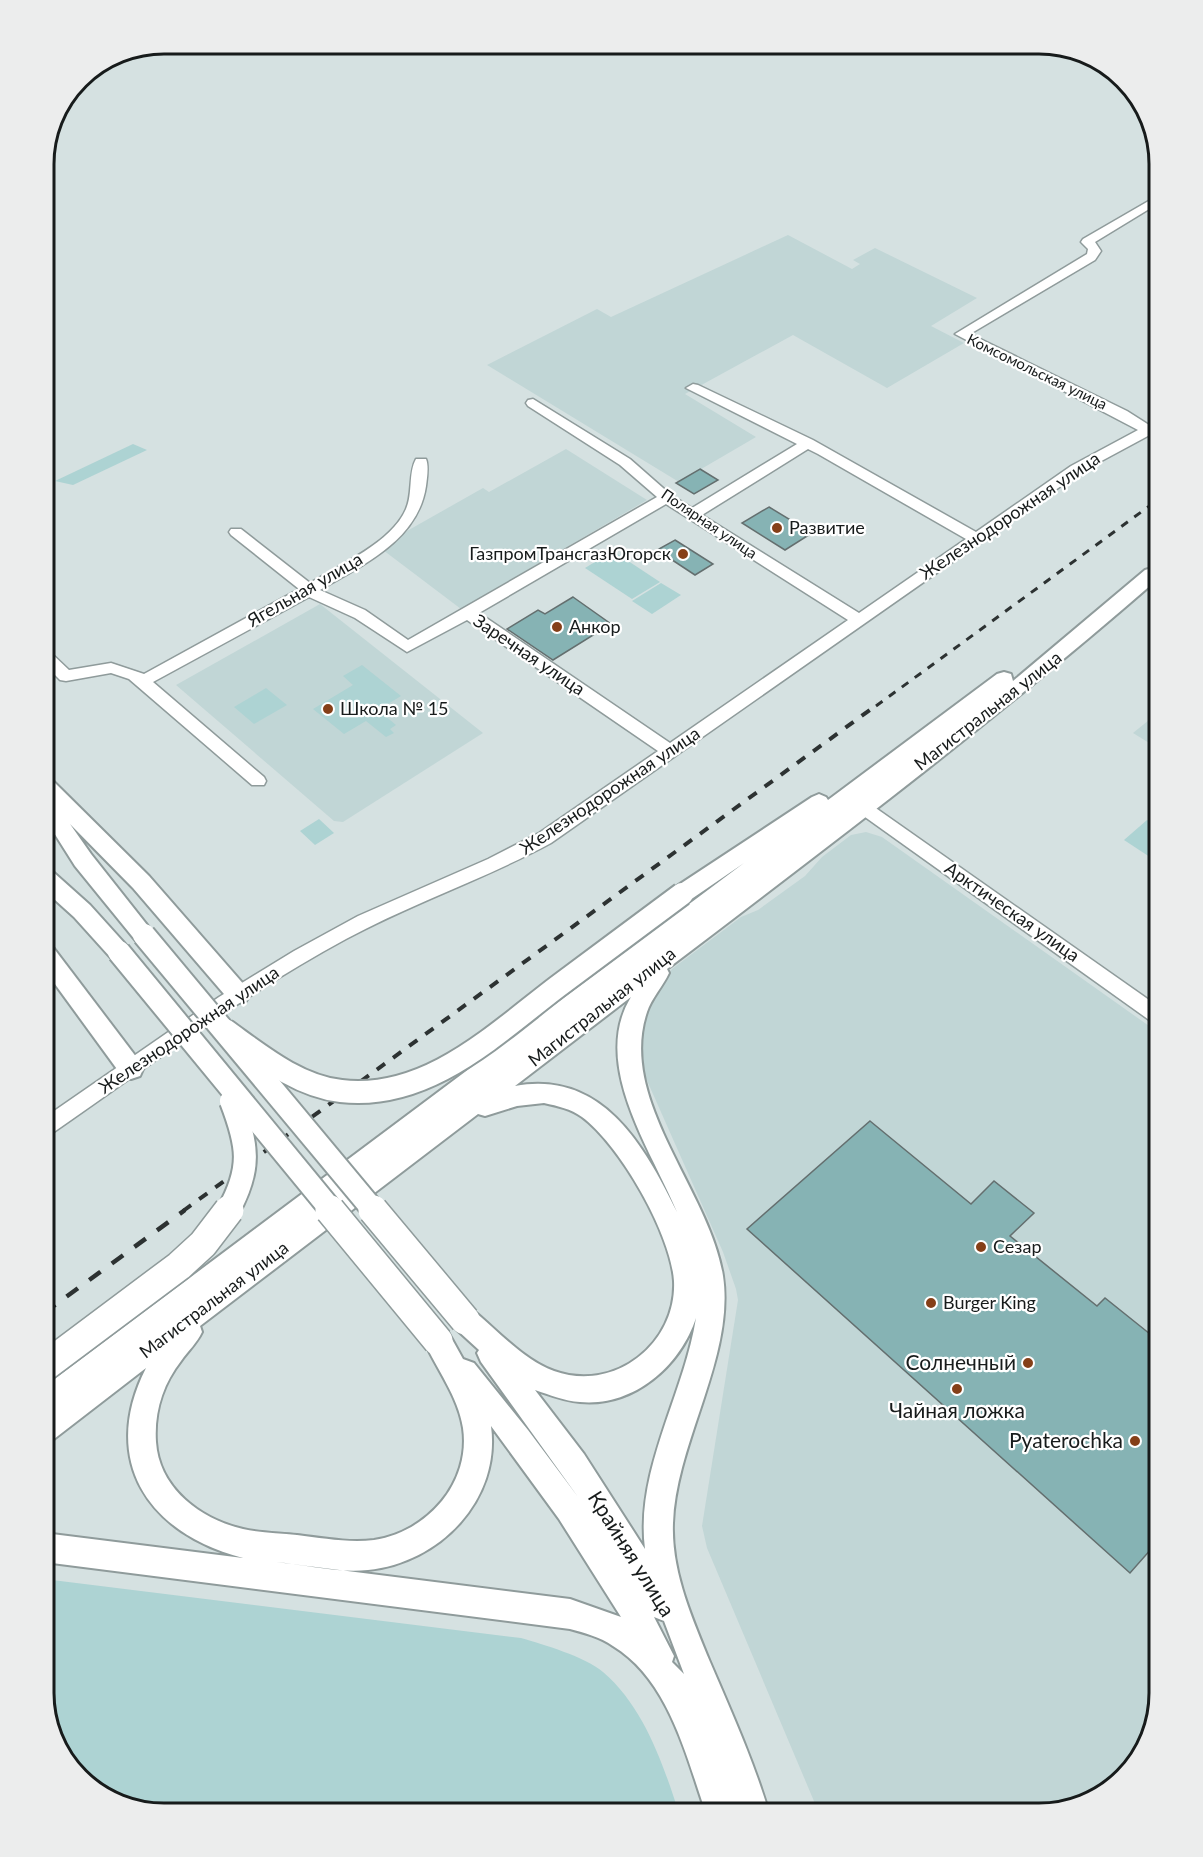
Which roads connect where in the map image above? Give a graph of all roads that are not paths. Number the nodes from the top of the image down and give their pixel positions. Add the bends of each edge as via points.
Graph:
1 (1149, 205) edge
2 (693, 388) dead end
3 (533, 403) dead end
4 (1149, 425) edge
5 (1149, 430) edge
6 (808, 443) junction
7 (421, 462) dead end
8 (666, 498) junction
9 (691, 514) junction
10 (236, 532) dead end
11 (976, 538) junction
12 (1149, 576) edge
13 (1149, 577) edge
14 (309, 590) junction
15 (468, 613) junction
16 (859, 620) junction
17 (1024, 664) junction
18 (54, 665) edge
19 (143, 681) junction
20 (670, 751) junction
21 (258, 781) dead end
22 (54, 794) edge
23 (864, 808) junction
24 (54, 816) edge
25 (54, 885) edge
26 (696, 935) junction
27 (54, 965) edge
28 (238, 994) junction
29 (1149, 1009) edge
30 (225, 1030) junction
31 (208, 1060) junction
32 (131, 1069) junction
33 (54, 1121) edge
34 (377, 1177) junction
35 (304, 1232) junction
36 (465, 1320) junction
37 (438, 1341) junction
38 (54, 1360) edge
39 (54, 1395) edge
40 (54, 1421) edge
41 (54, 1549) edge
42 (693, 1694) junction
43 (720, 1803) edge
44 (748, 1803) edge

1 - 4 street, Комсомольская улица via 1086,242 1094,247 1091,257 961,334
2 - 6 street
3 - 8 street, Полярная улица via 625,462
5 - 11 street, Железнодорожная улица via 1076,469
6 - 9 street
6 - 11 street
7 - 14 street, Ягельная улица via 414,506 401,527 372,552
8 - 9 street, Полярная улица
8 - 15 street
9 - 16 street, Полярная улица
10 - 14 street, Заречная улица
11 - 16 street, Железнодорожная улица
12 - 17 main road, Магистральная улица
13 - 23 main road, Магистральная улица via 1073,644
14 - 15 street, Заречная улица via 360,614 407,647
14 - 19 street, Ягельная улица
15 - 20 street, Заречная улица
16 - 20 street, Железнодорожная улица
17 - 30 main road, bridge via 741,852 441,1071 393,1089 342,1091 304,1081
17 - 39 main road, Магистральная улица
18 - 19 street via 66,676 111,668
19 - 21 street
20 - 28 street, Железнодорожная улица via 522,851 351,927
22 - 28 main road via 141,882
23 - 26 main road, Магистральная улица
23 - 29 street, Арктическая улица
24 - 30 main road, bridge via 83,860
25 - 31 main road, bridge via 119,952
26 - 34 main road, Магистральная улица
26 - 42 main road via 645,989 630,1025 627,1054 637,1095 697,1228 710,1276 705,1339 667,1472 658,1524 663,1572
27 - 32 main road
28 - 32 street, Железнодорожная улица
30 - 36 main road, bridge
31 - 37 main road, bridge
31 - 38 main road, bridge via 235,1108 246,1141 245,1173 233,1203 222,1223 184,1263
32 - 33 street, Железнодорожная улица
34 - 35 main road, Магистральная улица
34 - 36 main road via 424,1150 485,1106 531,1092 557,1094 587,1107 616,1132 638,1163 677,1240 687,1281 681,1327 663,1355 619,1384 576,1389 536,1376
35 - 37 main road via 178,1341 150,1390 141,1431 144,1462 159,1492 180,1515 193,1525 239,1543 353,1556 402,1548 424,1537 456,1508 468,1488 478,1452 477,1429 470,1407
35 - 40 main road, Магистральная улица
36 - 42 main road, Крайняя улица via 602,1506 662,1603
37 - 42 main road, Крайняя улица via 514,1431 581,1524
41 - 42 main road via 570,1614 625,1633
42 - 43 main road, Крайняя улица
42 - 44 main road, Крайняя улица

